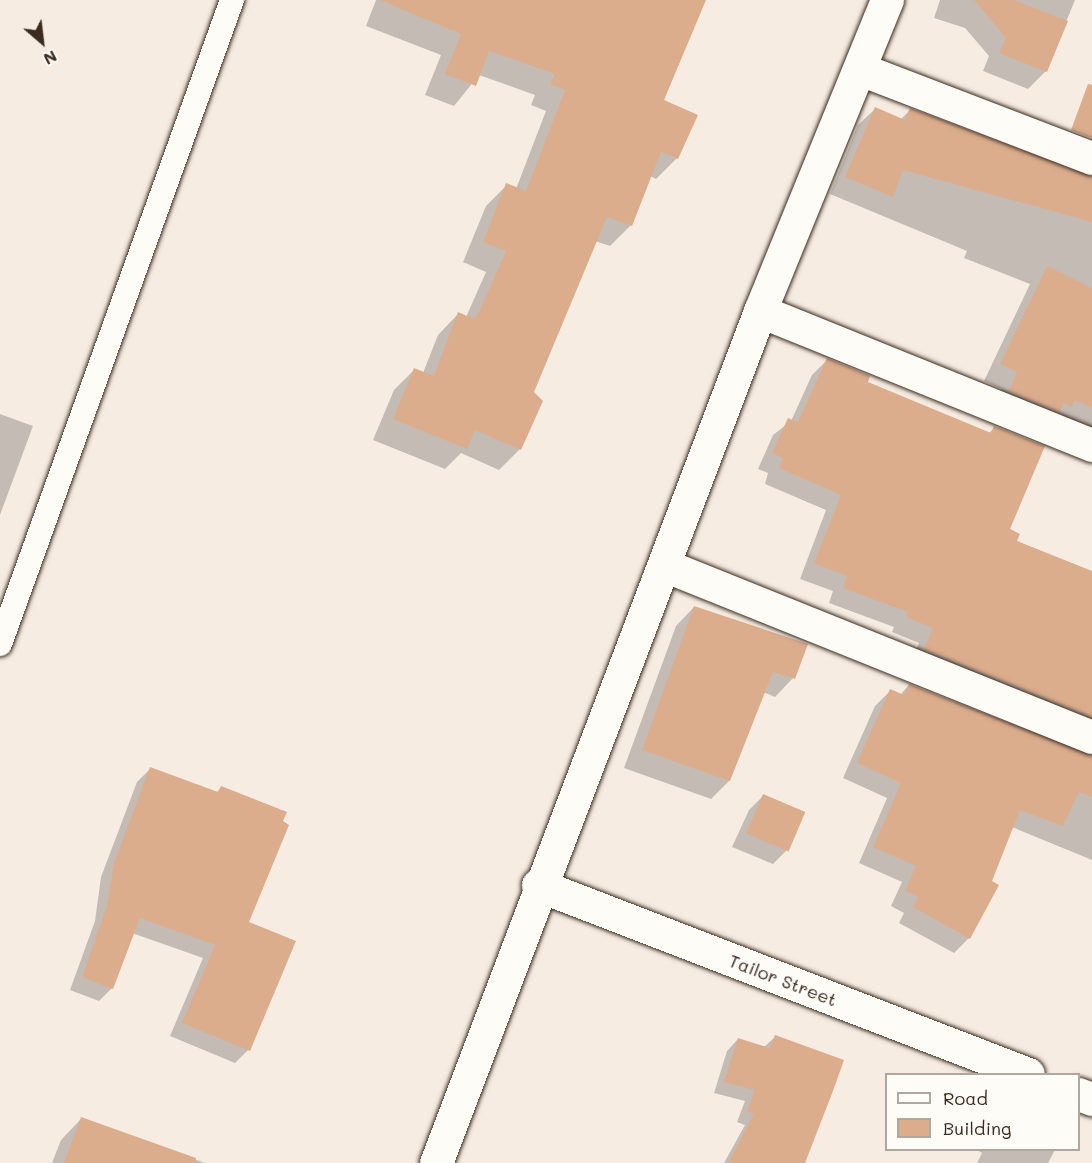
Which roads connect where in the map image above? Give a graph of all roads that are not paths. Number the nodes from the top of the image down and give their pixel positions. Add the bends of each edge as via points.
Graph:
1 (232, 0) edge
2 (887, 0) edge
3 (860, 69) junction
4 (1092, 158) edge
5 (760, 310) junction
6 (1092, 445) edge
7 (664, 565) junction
8 (0, 644) edge
9 (1092, 737) edge
10 (538, 885) junction
11 (1025, 1073) edge
12 (436, 1163) edge

1 - 8 lane
2 - 3 street
3 - 4 street
3 - 5 street
5 - 6 street
5 - 7 street
7 - 9 street
7 - 10 street
10 - 11 street, Tailor Street
10 - 12 street

